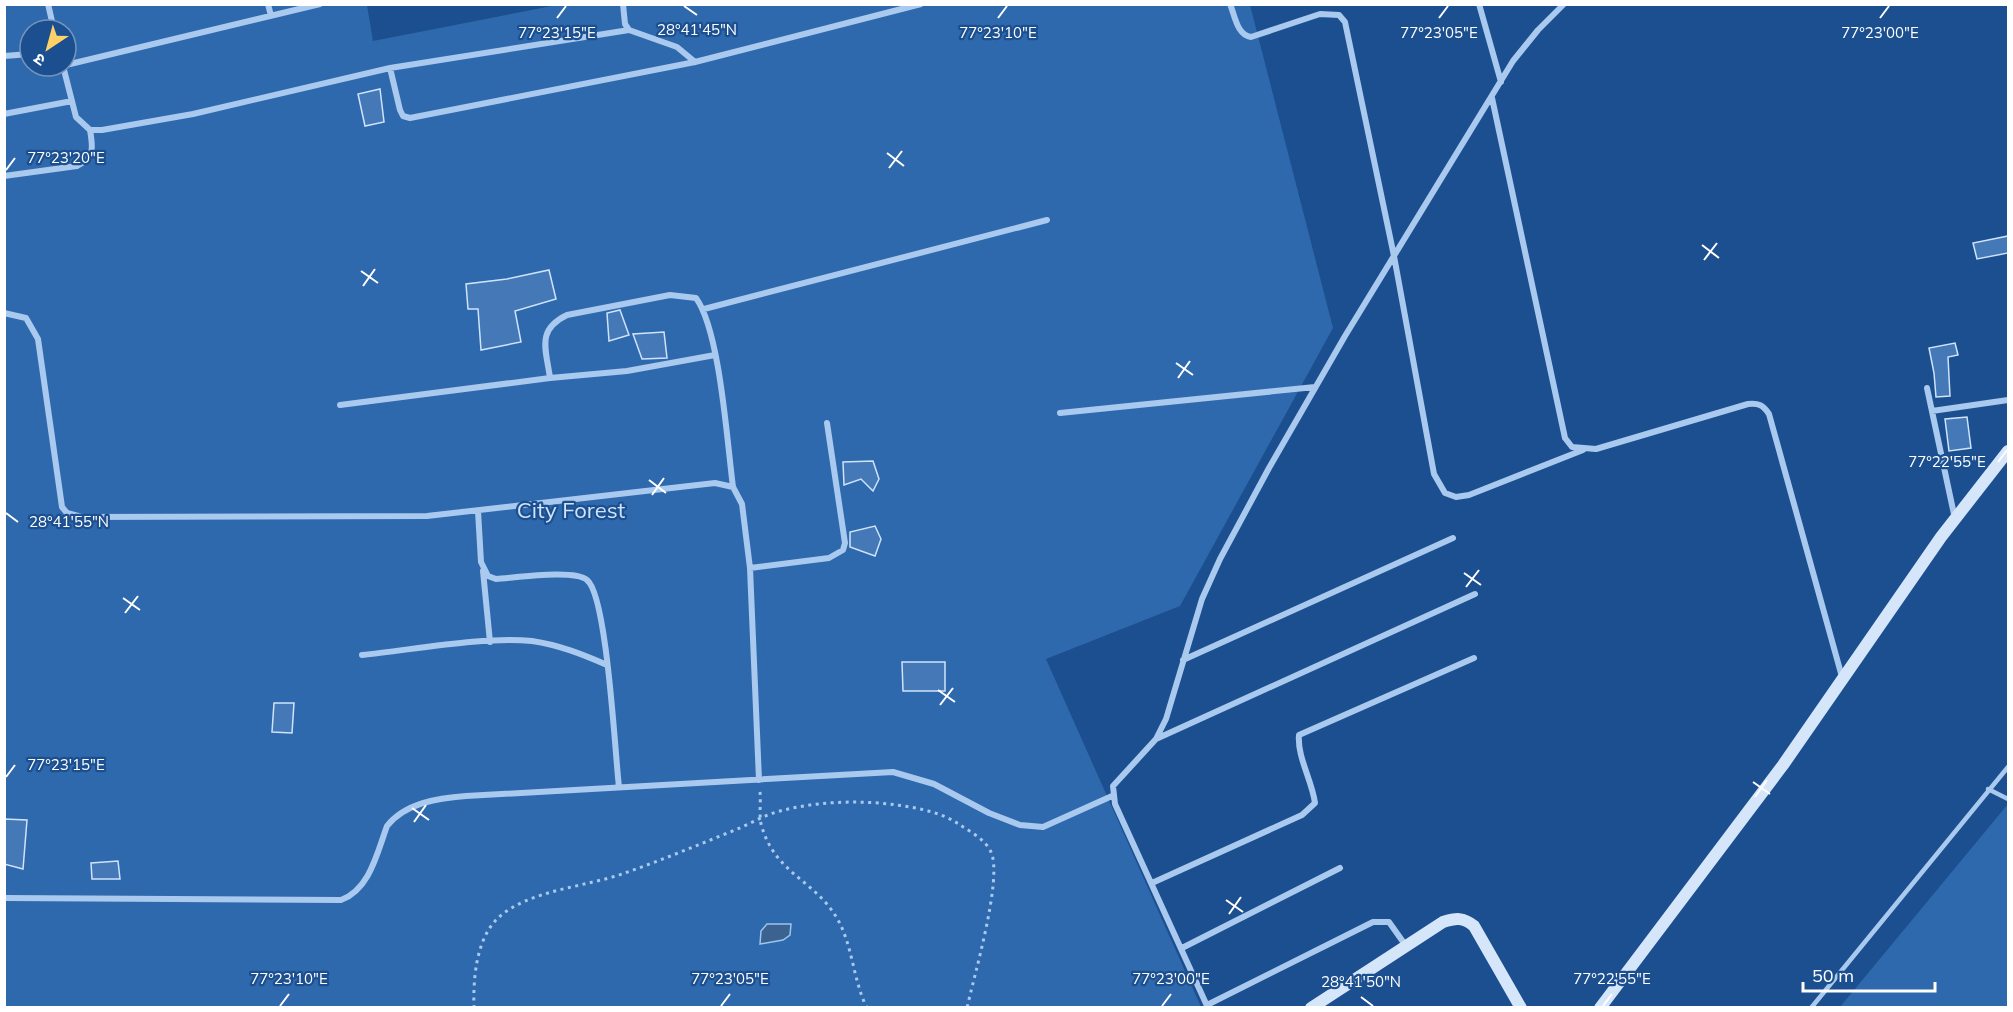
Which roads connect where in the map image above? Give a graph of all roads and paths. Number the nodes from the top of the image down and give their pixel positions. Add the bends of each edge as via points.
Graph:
1 (268, 4) edge
2 (320, 4) edge
3 (623, 4) edge
4 (921, 4) edge
5 (1230, 4) edge
6 (1479, 4) edge
7 (1564, 4) edge
8 (271, 16) junction
9 (629, 30) junction
10 (695, 62) junction
11 (78, 63) edge
12 (390, 68) junction
13 (67, 78) edge
14 (1501, 82) junction
15 (1492, 97) junction
16 (72, 102) junction
17 (4, 114) edge
18 (90, 130) junction
19 (4, 176) edge
20 (1047, 220) dead end
21 (1394, 256) junction
22 (704, 309) junction
23 (4, 313) edge
24 (714, 355) junction
25 (550, 378) junction
26 (1315, 387) junction
27 (1927, 388) dead end
28 (2008, 400) edge
29 (340, 405) dead end
30 (1932, 411) junction
31 (1060, 412) dead end
32 (827, 423) dead end
33 (1583, 450) junction
34 (2008, 451) edge
35 (733, 487) junction
36 (478, 511) junction
37 (1955, 520) junction
38 (1454, 538) dead end
39 (750, 568) junction
40 (483, 570) junction
41 (1475, 594) dead end
42 (490, 642) junction
43 (362, 655) dead end
44 (1474, 658) dead end
45 (1183, 660) junction
46 (607, 665) junction
47 (1843, 679) junction
48 (1156, 739) junction
49 (2008, 767) edge
50 (759, 780) junction
51 (619, 787) junction
52 (1988, 789) junction
53 (760, 794) dead end
54 (1112, 796) junction
55 (2008, 799) edge
56 (760, 818) junction
57 (1340, 868) dead end
58 (1152, 883) junction
59 (4, 898) edge
60 (1406, 946) junction
61 (1182, 948) junction
62 (1207, 1006) edge
63 (474, 1008) edge
64 (867, 1008) edge
65 (967, 1008) edge
66 (1311, 1008) edge
67 (1521, 1008) edge
68 (1600, 1008) edge
69 (1811, 1008) edge

1 - 8 street
2 - 8 street
3 - 9 street via 624,24
4 - 10 street
5 - 21 street via 1241,33 1251,37 1320,14 1339,15 1345,22
6 - 14 street
7 - 14 street via 1524,45
8 - 11 street
9 - 10 street via 677,47
9 - 12 street
10 - 12 street via 410,118 400,110
12 - 18 street via 193,114
13 - 16 street
14 - 15 street
15 - 21 street
15 - 33 street via 1565,438 1572,447
16 - 17 street
16 - 18 street via 76,117
18 - 19 street via 93,149 86,162
20 - 22 street
21 - 26 street
21 - 33 street via 1434,474 1445,493 1456,497 1469,495
22 - 24 street
22 - 25 street via 696,298 670,295 567,315 552,322 547,330
23 - 36 street via 26,318 38,339 60,496 68,513 82,517 380,517
24 - 25 street via 627,371
24 - 35 street
25 - 29 street
26 - 31 street
26 - 45 street via 1220,559 1202,599
27 - 30 street
28 - 30 street
30 - 37 street
32 - 39 street via 843,550 830,558
33 - 47 street via 1748,404 1764,406
34 - 37 street
35 - 36 street via 715,483
35 - 39 street via 742,504
36 - 40 street
37 - 47 street
38 - 45 street
39 - 50 street
40 - 42 street
40 - 46 street via 496,579 573,575 586,578 599,602
41 - 48 street
42 - 43 street
42 - 46 street via 549,644
44 - 58 street via 1299,735 1298,745 1314,790 1315,803 1311,808
45 - 48 street via 1172,703
46 - 51 street
47 - 68 street
48 - 54 street via 1113,786
49 - 52 lane
50 - 51 street
50 - 54 street via 893,772 934,784 1020,825 1043,827
51 - 59 street via 446,798 407,810 387,826 361,887 353,896 341,900
52 - 55 lane
52 - 69 lane
53 - 56 path
54 - 58 street
56 - 63 path via 631,871 594,884 540,895 514,907 498,918 486,936 476,968
56 - 64 path via 775,857 824,901 838,920
56 - 65 path via 825,803 884,803 929,811 981,839 990,850 994,869
57 - 61 street
58 - 61 street
60 - 62 street via 1389,922 1373,922
60 - 66 street
60 - 67 street via 1443,922 1466,919 1474,926
61 - 62 street

